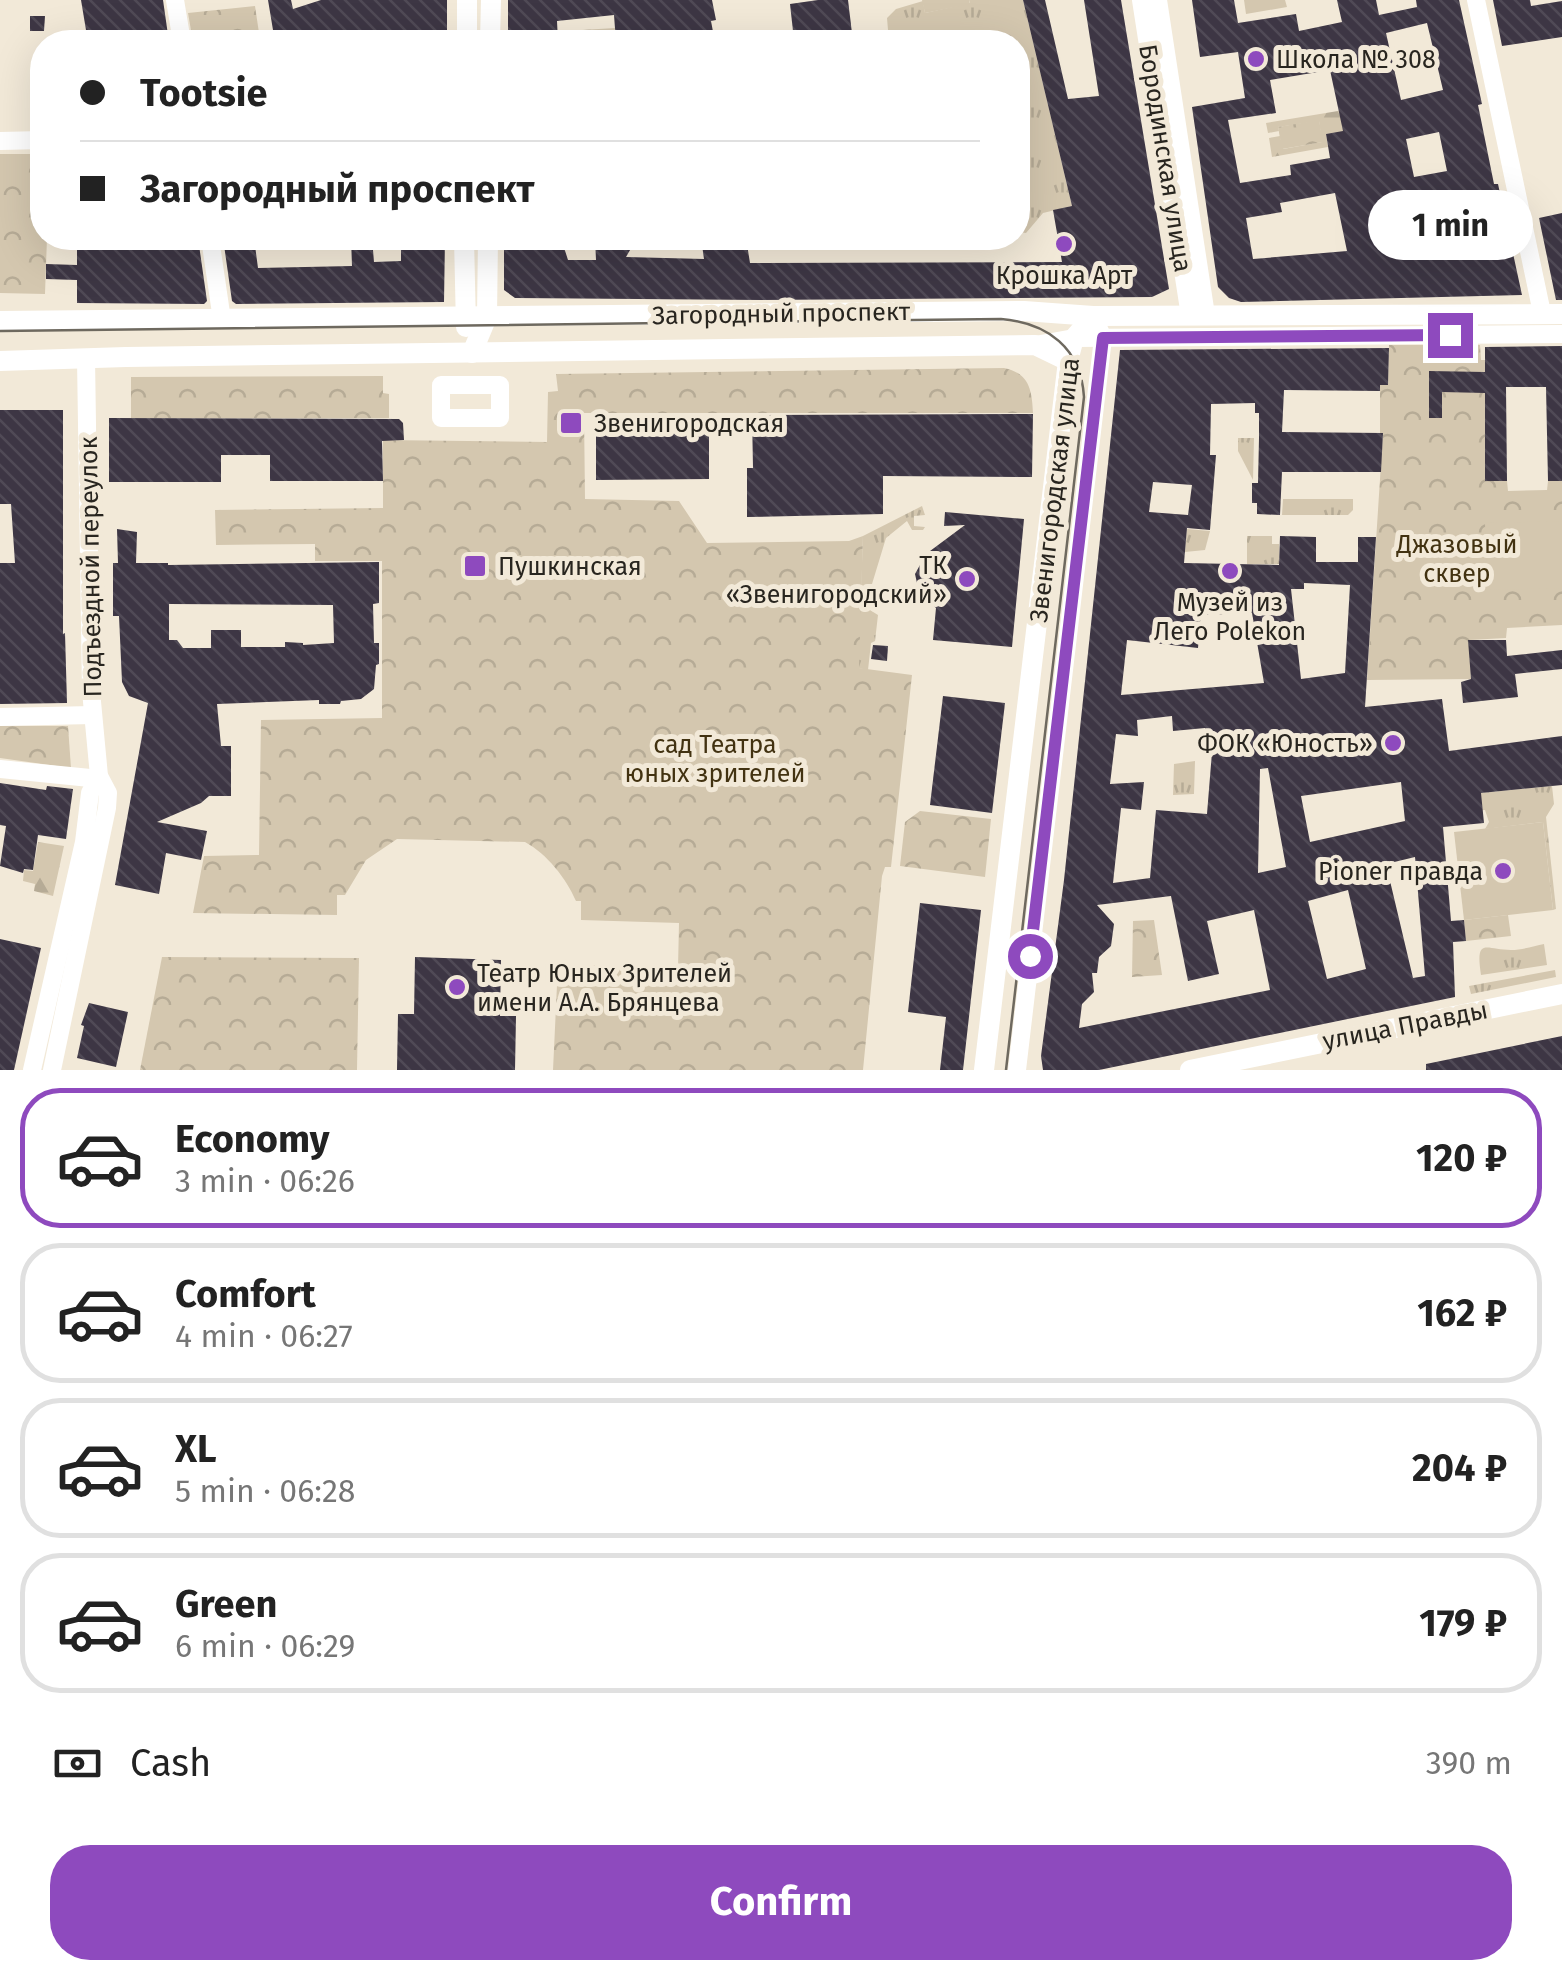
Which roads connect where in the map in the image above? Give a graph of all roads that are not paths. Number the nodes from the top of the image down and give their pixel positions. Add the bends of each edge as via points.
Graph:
1 (175, 0) edge
2 (467, 0) edge
3 (491, 0) edge
4 (1142, 0) edge
5 (1158, 0) edge
6 (1476, 0) edge
7 (180, 30) edge
8 (466, 30) edge
9 (490, 30) edge
10 (30, 140) edge
11 (0, 141) edge
12 (212, 250) edge
13 (464, 250) edge
14 (488, 250) edge
15 (1552, 314) edge
16 (1198, 315) junction
17 (1093, 316) junction
18 (487, 317) junction
19 (463, 318) junction
20 (222, 320) junction
21 (0, 321) edge
22 (1562, 334) edge
23 (1074, 338) junction
24 (1103, 338) junction
25 (1035, 345) junction
26 (472, 353) junction
27 (86, 358) junction
28 (0, 361) edge
29 (1068, 361) junction
30 (472, 385) dead end
31 (0, 716) edge
32 (93, 716) junction
33 (0, 769) edge
34 (94, 777) junction
35 (1562, 994) edge
36 (32, 1070) edge
37 (52, 1070) edge
38 (984, 1070) edge
39 (1016, 1070) edge
40 (1190, 1070) edge

1 - 7 street
2 - 8 main road
3 - 9 main road
4 - 16 street, Бородинская улица
5 - 16 street, Бородинская улица
6 - 15 street
10 - 11 street
12 - 20 street
13 - 19 main road
14 - 18 main road
15 - 16 main road, Загородный проспект
16 - 17 main road, Загородный проспект
17 - 18 main road, Загородный проспект via 1024,311
17 - 23 main road, Звенигородская улица
17 - 24 street, Звенигородская улица
18 - 19 main road, Загородный проспект
18 - 26 main road
19 - 20 main road, Загородный проспект
19 - 26 main road
20 - 21 main road, Загородный проспект
22 - 24 street, Загородный проспект
23 - 24 street, Загородный проспект
23 - 25 street, Загородный проспект
23 - 29 main road, Звенигородская улица
24 - 39 street, Звенигородская улица
25 - 26 main road, Загородный проспект
25 - 29 main road, Загородный проспект
26 - 27 main road, Загородный проспект
26 - 30 street
27 - 28 main road, Загородный проспект
27 - 32 street, Подъездной переулок
29 - 38 main road, Звенигородская улица
31 - 32 street
32 - 34 street, Подъездной переулок
33 - 34 street
34 - 36 street, Подъездной переулок
34 - 37 street, Подъездной переулок via 108,792 106,822
35 - 40 main road, улица Правды

